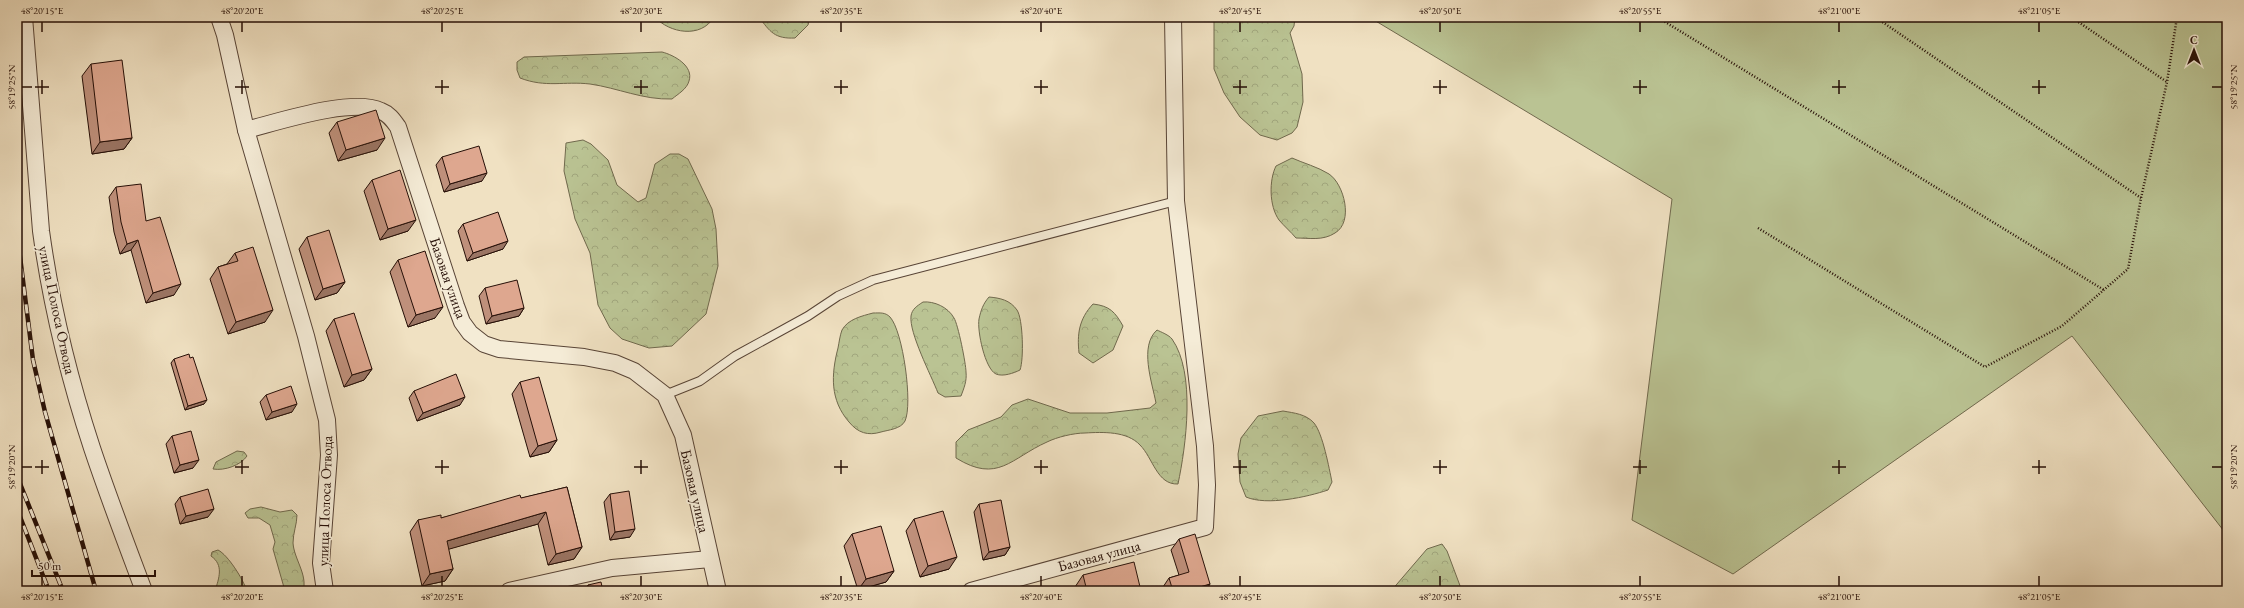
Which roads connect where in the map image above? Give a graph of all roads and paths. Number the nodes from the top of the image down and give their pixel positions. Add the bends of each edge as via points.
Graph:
1 (24, 17) edge
2 (219, 17) edge
3 (1173, 17) edge
4 (1657, 17) edge
5 (1875, 17) edge
6 (2071, 17) edge
7 (2177, 17) edge
8 (2167, 82) junction
9 (246, 130) junction
10 (2141, 198) junction
11 (1176, 200) junction
12 (1758, 228) dead end
13 (2104, 290) junction
14 (665, 395) junction
15 (710, 559) junction
16 (144, 591) edge
17 (325, 591) edge
18 (509, 591) edge
19 (718, 591) edge
20 (971, 591) edge

1 - 16 street, улица Полоса Отвода via 45,263 92,448
2 - 9 street, улица Полоса Отвода
3 - 11 street
4 - 13 path
5 - 10 path
6 - 8 path
7 - 8 path
8 - 10 path
9 - 14 street, Базовая улица via 343,107 368,107 391,117 398,127 456,306 462,322 470,333 484,344 499,349 584,357 615,363 634,371
9 - 17 street, улица Полоса Отвода via 306,336 327,420 330,455 321,563
10 - 13 path via 2128,269
11 - 14 lane via 873,280 838,296 808,316 735,356 700,381
11 - 20 street, Базовая улица via 1205,446 1205,527
12 - 13 path via 1985,367 2062,326
14 - 15 street, Базовая улица via 683,435
15 - 18 street via 612,568
15 - 19 street, Базовая улица

